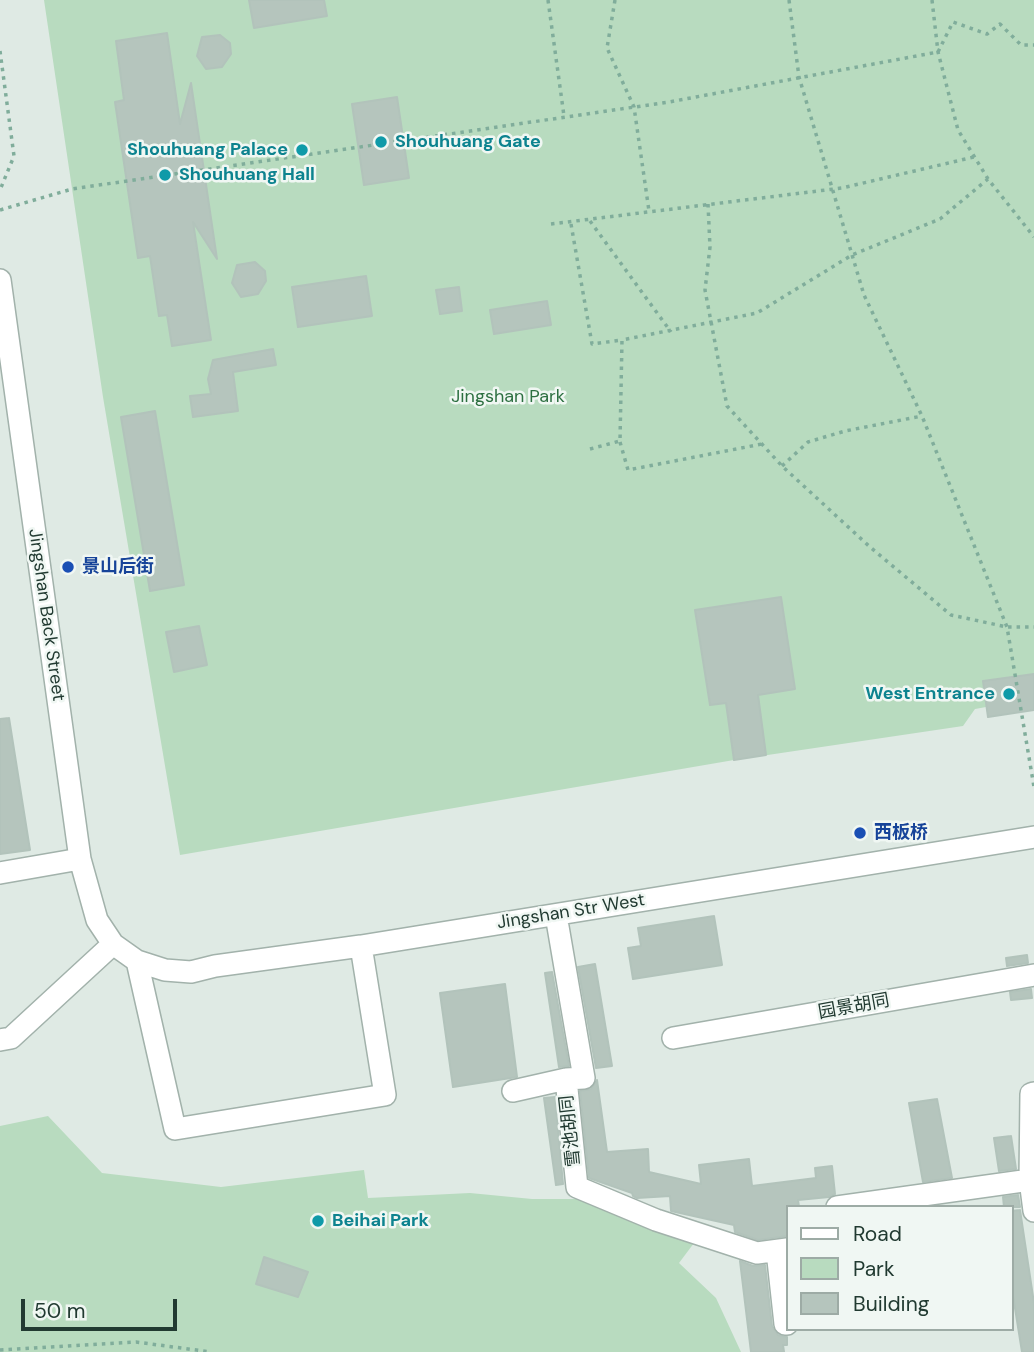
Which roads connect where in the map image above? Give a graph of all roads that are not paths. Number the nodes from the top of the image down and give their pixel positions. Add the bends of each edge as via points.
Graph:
1 (0, 280) edge
2 (1034, 837) edge
3 (80, 859) junction
4 (0, 873) edge
5 (556, 915) junction
6 (113, 944) junction
7 (361, 946) junction
8 (137, 961) junction
9 (1034, 975) edge
10 (673, 1038) dead end
11 (0, 1041) edge
12 (566, 1079) junction
13 (513, 1091) dead end
14 (1034, 1093) edge
15 (1030, 1180) junction
16 (851, 1205) edge
17 (1034, 1211) edge
18 (782, 1250) edge
19 (786, 1324) edge

1 - 3 street, Jingshan Back Street
2 - 5 street, Jingshan Str West
3 - 4 street
3 - 6 street, Jingshan Back Street via 97,920
5 - 7 street, Jingshan Str West
5 - 12 street, 雪池胡同 via 584,1078
6 - 8 street, Jingshan Str West
6 - 11 street via 11,1038
7 - 8 street, Jingshan Str West via 191,972
7 - 8 street via 385,1095 175,1129
9 - 10 street, 园景胡同
12 - 13 street
12 - 18 street, 雪池胡同 via 577,1187 656,1220 757,1253
14 - 15 street
15 - 16 street
15 - 17 street
18 - 19 street

